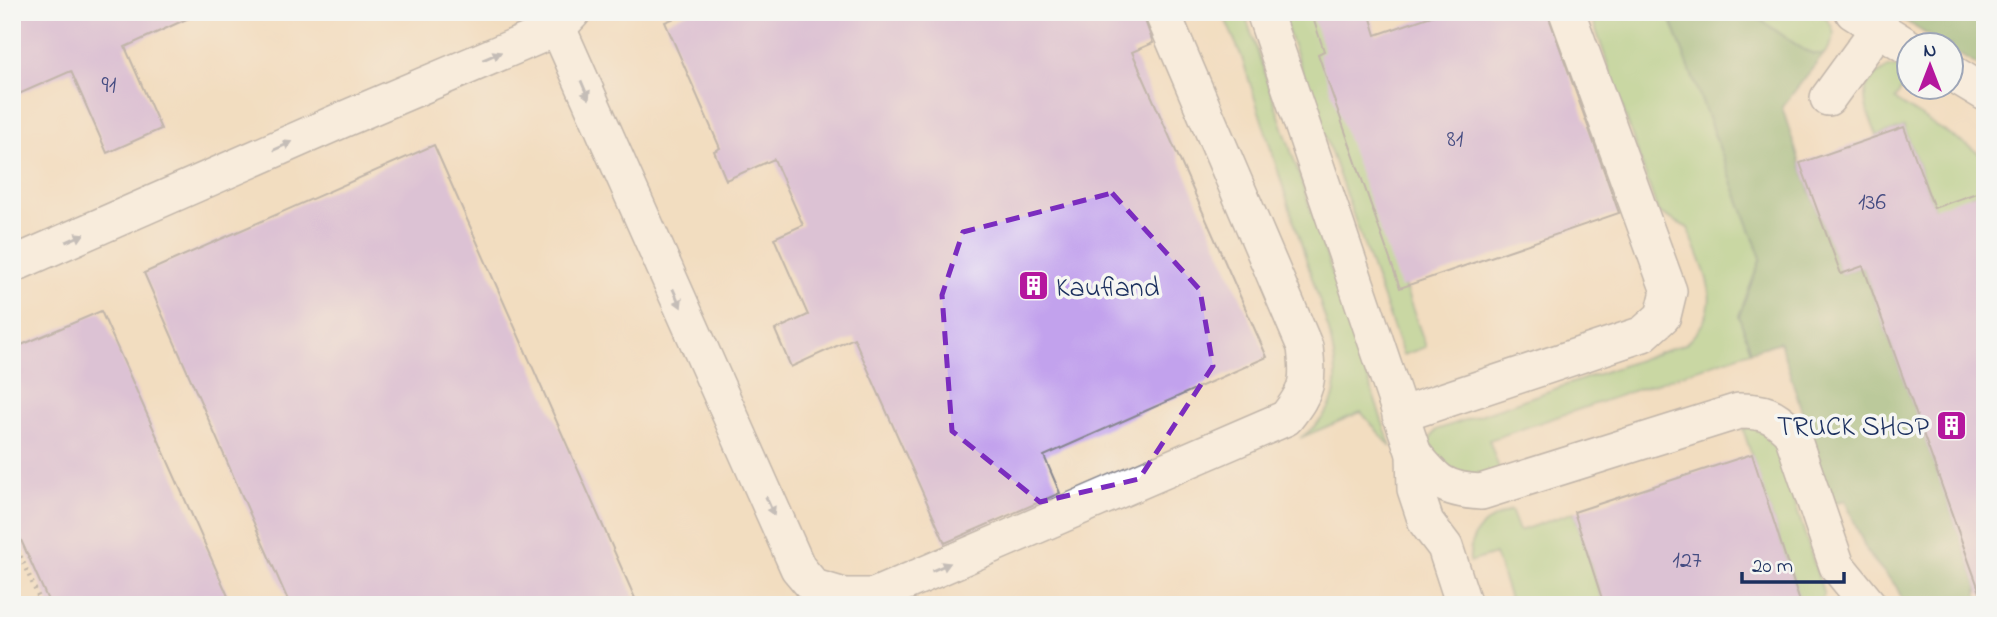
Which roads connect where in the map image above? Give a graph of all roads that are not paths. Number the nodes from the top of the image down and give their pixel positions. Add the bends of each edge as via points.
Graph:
1 (1162, 12) edge
2 (1264, 12) edge
3 (1567, 12) edge
4 (565, 20) edge
5 (1866, 21) edge
6 (1896, 40) edge
7 (1966, 82) edge
8 (1985, 93) edge
9 (1828, 98) dead end
10 (12, 265) edge
11 (1400, 415) junction
12 (1414, 454) junction
13 (1464, 605) edge
14 (1869, 605) edge

4 -> 1 lane via 797,568 814,587 844,596 874,596 1286,418 1302,398 1308,375 1305,347
2 - 11 lane
3 - 11 lane via 1668,291 1663,316 1643,334
10 -> 4 lane
5 - 6 lane
5 - 9 lane
7 - 8 lane
11 - 12 lane
12 - 13 lane via 1415,489 1426,522 1445,547
12 - 14 lane via 1435,479 1459,491 1481,492 1739,411 1759,411 1778,418 1791,432 1837,566

